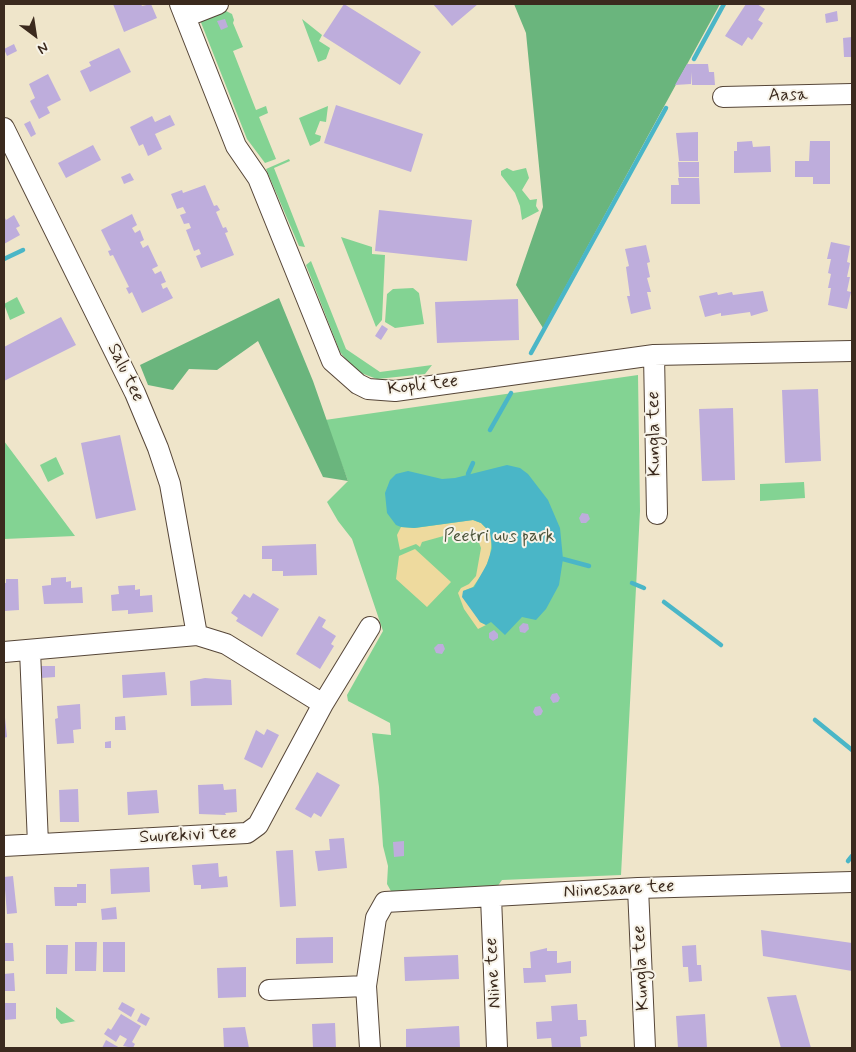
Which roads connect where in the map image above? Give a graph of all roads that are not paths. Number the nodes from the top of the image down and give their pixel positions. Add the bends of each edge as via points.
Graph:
1 (218, 4) edge
2 (182, 10) edge
3 (852, 94) edge
4 (723, 97) dead end
5 (4, 128) edge
6 (852, 351) edge
7 (654, 355) junction
8 (657, 514) dead end
9 (370, 627) dead end
10 (197, 634) junction
11 (30, 650) junction
12 (4, 652) edge
13 (324, 704) junction
14 (38, 844) junction
15 (4, 846) edge
16 (852, 882) edge
17 (638, 888) junction
18 (491, 897) junction
19 (366, 986) junction
20 (269, 990) dead end
21 (370, 1048) edge
22 (497, 1048) edge
23 (646, 1048) edge

1 - 2 street
2 - 7 street, Kopli tee via 236,146 258,178 325,345 332,360 348,377 368,389 394,391
3 - 4 street, Aasa
5 - 10 street, Salu tee via 135,393 158,448 170,484
6 - 7 street, Kopli tee
7 - 8 street, Kungla tee
9 - 13 street, Suurekivi tee
10 - 11 street
10 - 13 street via 226,644
11 - 12 street
11 - 14 street
13 - 14 street, Suurekivi tee via 258,825 247,833
14 - 15 street, Suurekivi tee
16 - 17 street, Niinesaare tee
17 - 18 street, Niinesaare tee
17 - 23 street, Kungla tee
18 - 19 street, Niinesaare tee via 385,902 376,918
18 - 22 street, Niine tee
19 - 20 street
19 - 21 street

